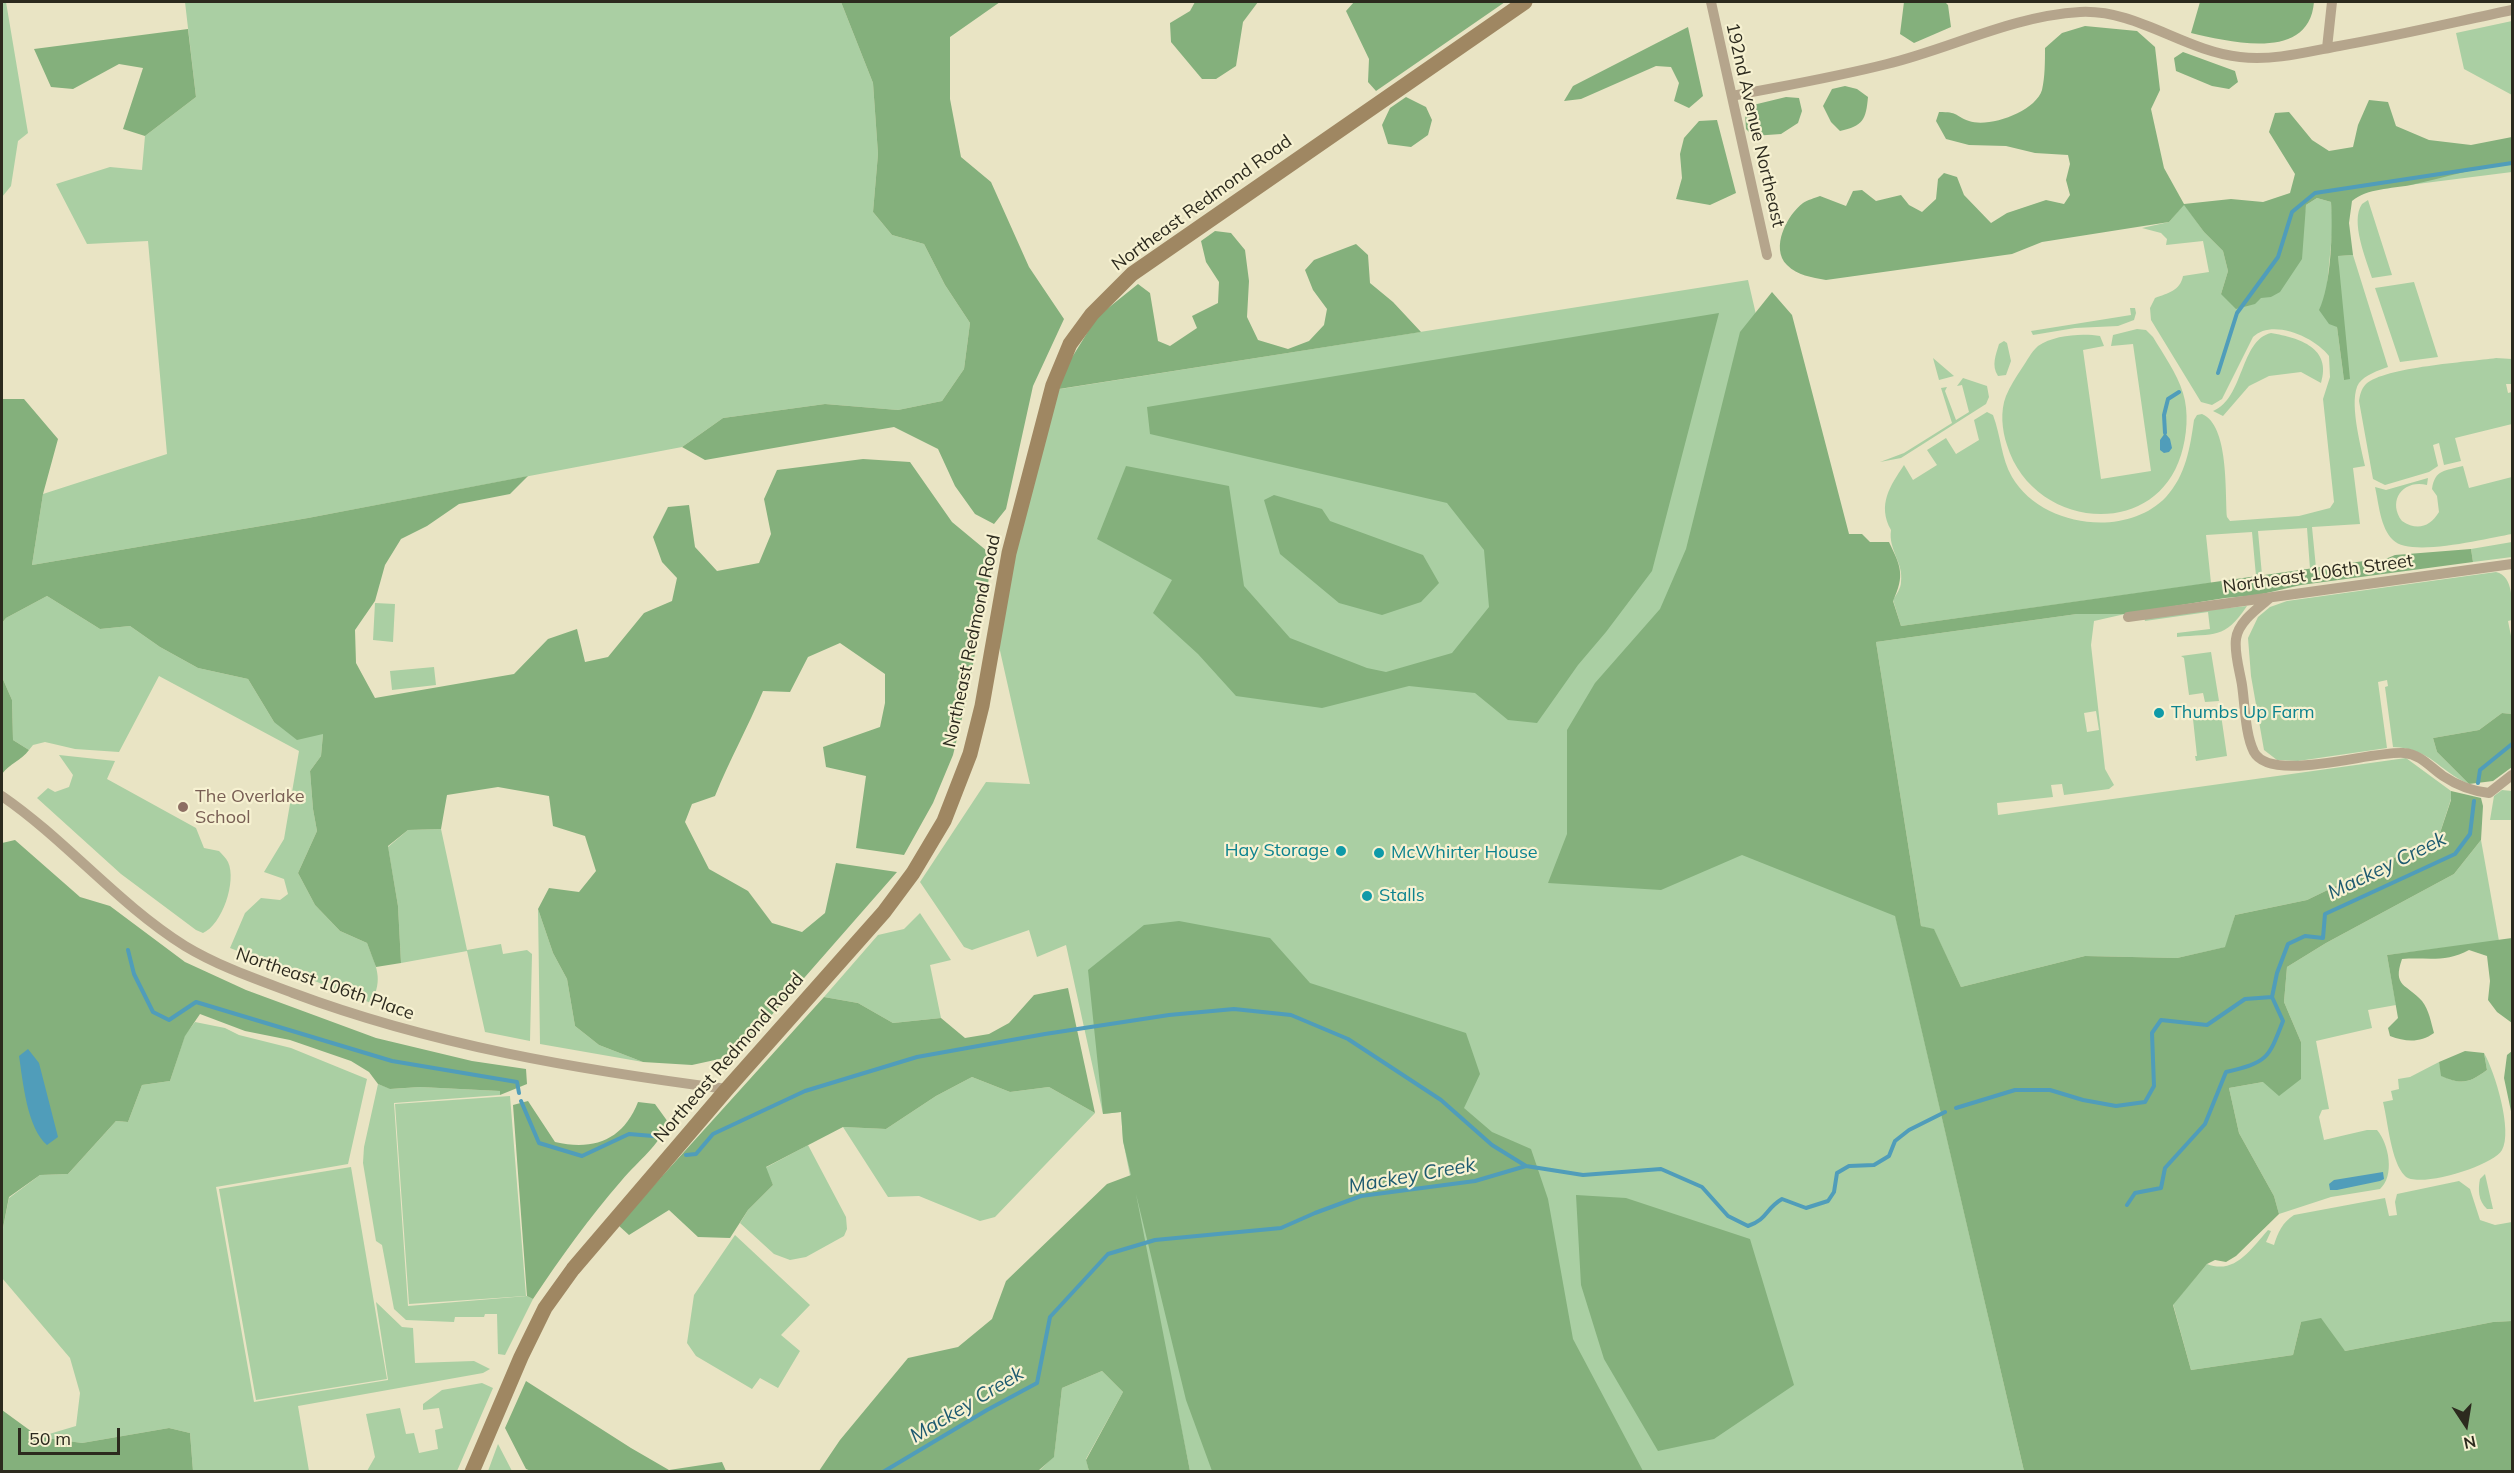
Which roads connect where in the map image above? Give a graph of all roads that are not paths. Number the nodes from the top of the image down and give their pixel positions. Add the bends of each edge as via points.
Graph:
1 (1525, 2) edge
2 (1711, 2) edge
3 (2332, 2) edge
4 (2512, 10) edge
5 (2327, 48) junction
6 (1732, 96) junction
7 (1767, 255) dead end
8 (2512, 564) edge
9 (2270, 597) junction
10 (2128, 617) dead end
11 (2512, 775) edge
12 (2, 796) edge
13 (727, 1089) junction
14 (472, 1472) edge

1 - 13 street, Northeast Redmond Road via 1132,274 1092,314 1070,344 1053,385 1009,553 982,706 970,754 944,821 884,912
2 - 6 street, 192nd Avenue Northeast
3 - 5 street
4 - 5 street
5 - 6 street via 2284,56 2241,57 2206,51 2133,20 2104,12 2079,12 1983,32 1889,64
6 - 7 street, 192nd Avenue Northeast
8 - 9 street, Northeast 106th Street
9 - 10 street, Northeast 106th Street
9 - 11 street via 2248,617 2236,639 2255,754 2270,765 2297,766 2406,753 2423,759 2442,776 2469,791 2489,793
12 - 13 street, Northeast 106th Place via 139,913 184,945 245,975 335,1009 412,1032 610,1072
13 - 14 street, Northeast Redmond Road via 573,1269 545,1308

